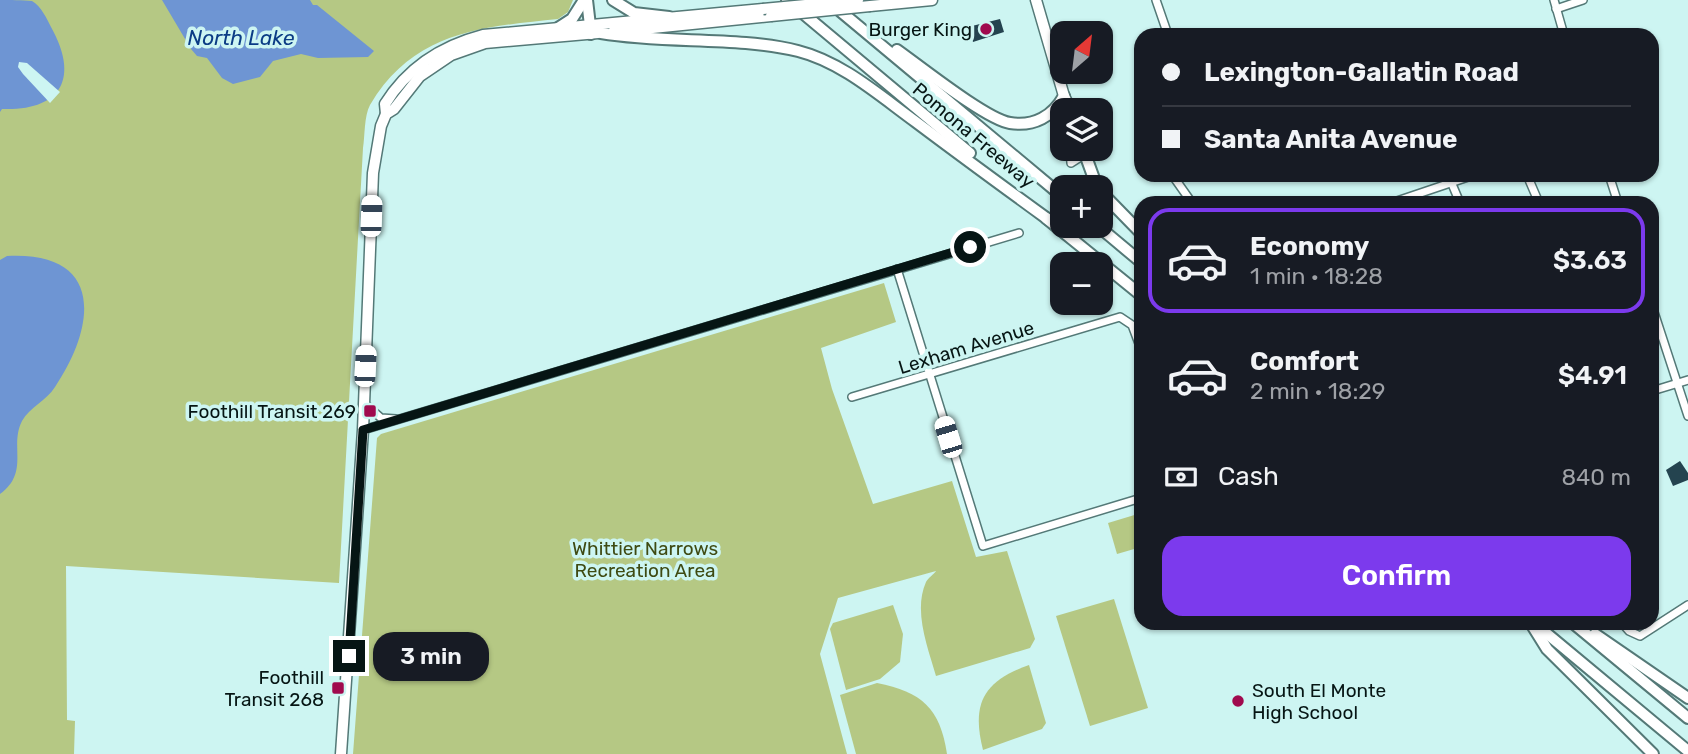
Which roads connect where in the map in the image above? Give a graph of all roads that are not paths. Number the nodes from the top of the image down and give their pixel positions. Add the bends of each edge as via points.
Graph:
1 (585, 0) edge
2 (613, 0) edge
3 (781, 0) edge
4 (787, 0) edge
5 (827, 0) edge
6 (858, 0) edge
7 (932, 0) edge
8 (1036, 0) edge
9 (1156, 0) edge
10 (1554, 0) edge
11 (1583, 0) edge
12 (1556, 9) junction
13 (841, 12) junction
14 (767, 13) junction
15 (669, 17) junction
16 (812, 21) junction
17 (1166, 28) edge
18 (1562, 28) edge
19 (555, 30) junction
20 (594, 31) junction
21 (1064, 96) joint
22 (386, 114) junction
23 (1457, 182) edge
24 (1452, 184) junction
25 (1050, 186) edge
26 (1413, 196) edge
27 (1457, 196) edge
28 (1113, 204) edge
29 (1049, 220) junction
30 (1134, 226) edge
31 (1019, 233) dead end
32 (1112, 238) edge
33 (1134, 256) edge
34 (897, 270) junction
35 (1134, 289) edge
36 (1659, 328) edge
37 (1134, 333) edge
38 (929, 374) junction
39 (1688, 380) edge
40 (1677, 383) junction
41 (1659, 389) edge
42 (852, 397) dead end
43 (364, 403) junction
44 (1688, 416) edge
45 (400, 420) junction
46 (363, 430) junction
47 (1134, 500) edge
48 (1685, 608) edge
49 (1688, 620) edge
50 (1659, 624) edge
51 (1536, 630) edge
52 (1541, 630) edge
53 (1581, 630) edge
54 (1590, 630) edge
55 (1628, 630) edge
56 (1650, 630) edge
57 (1688, 698) edge
58 (1688, 718) edge
59 (1688, 751) edge
60 (341, 754) edge
61 (1653, 754) edge

1 - 19 highway via 572,19
1 - 20 highway
2 - 15 highway via 634,13
3 - 16 highway
4 - 16 highway, Pomona Freeway
5 - 13 highway, Pomona Freeway
6 - 14 main road, bridge
7 - 14 main road, bridge
8 - 21 main road
9 - 17 street
10 - 12 street
11 - 12 street
12 - 18 street
13 - 21 highway via 986,112 1009,123 1045,118 1056,111
13 - 25 highway, Pomona Freeway
14 - 15 main road
14 - 20 main road
15 - 20 main road
16 - 29 highway, Pomona Freeway
19 - 20 main road
19 - 22 main road via 483,35 444,49 397,85 385,104
20 - 22 main road via 467,48 420,76
20 - 29 highway via 640,40 768,46 816,57 875,92
22 - 43 main road via 373,173
23 - 24 street
24 - 26 street
24 - 27 street
28 - 30 highway
29 - 35 highway, Pomona Freeway
31 - 34 street
32 - 33 highway
34 - 38 street
34 - 45 street
36 - 40 street
37 - 38 street, Lexham Avenue via 1128,320 1120,317
38 - 42 street, Lexham Avenue
38 - 47 street via 983,546
39 - 40 street
40 - 41 street
40 - 44 street
43 - 45 street via 381,418
43 - 46 main road
45 - 46 street
46 - 60 main road
48 - 49 street
48 - 50 street
51 - 61 highway via 1547,649
52 - 59 highway
53 - 58 highway
54 - 57 highway
55 - 56 street via 1640,636

